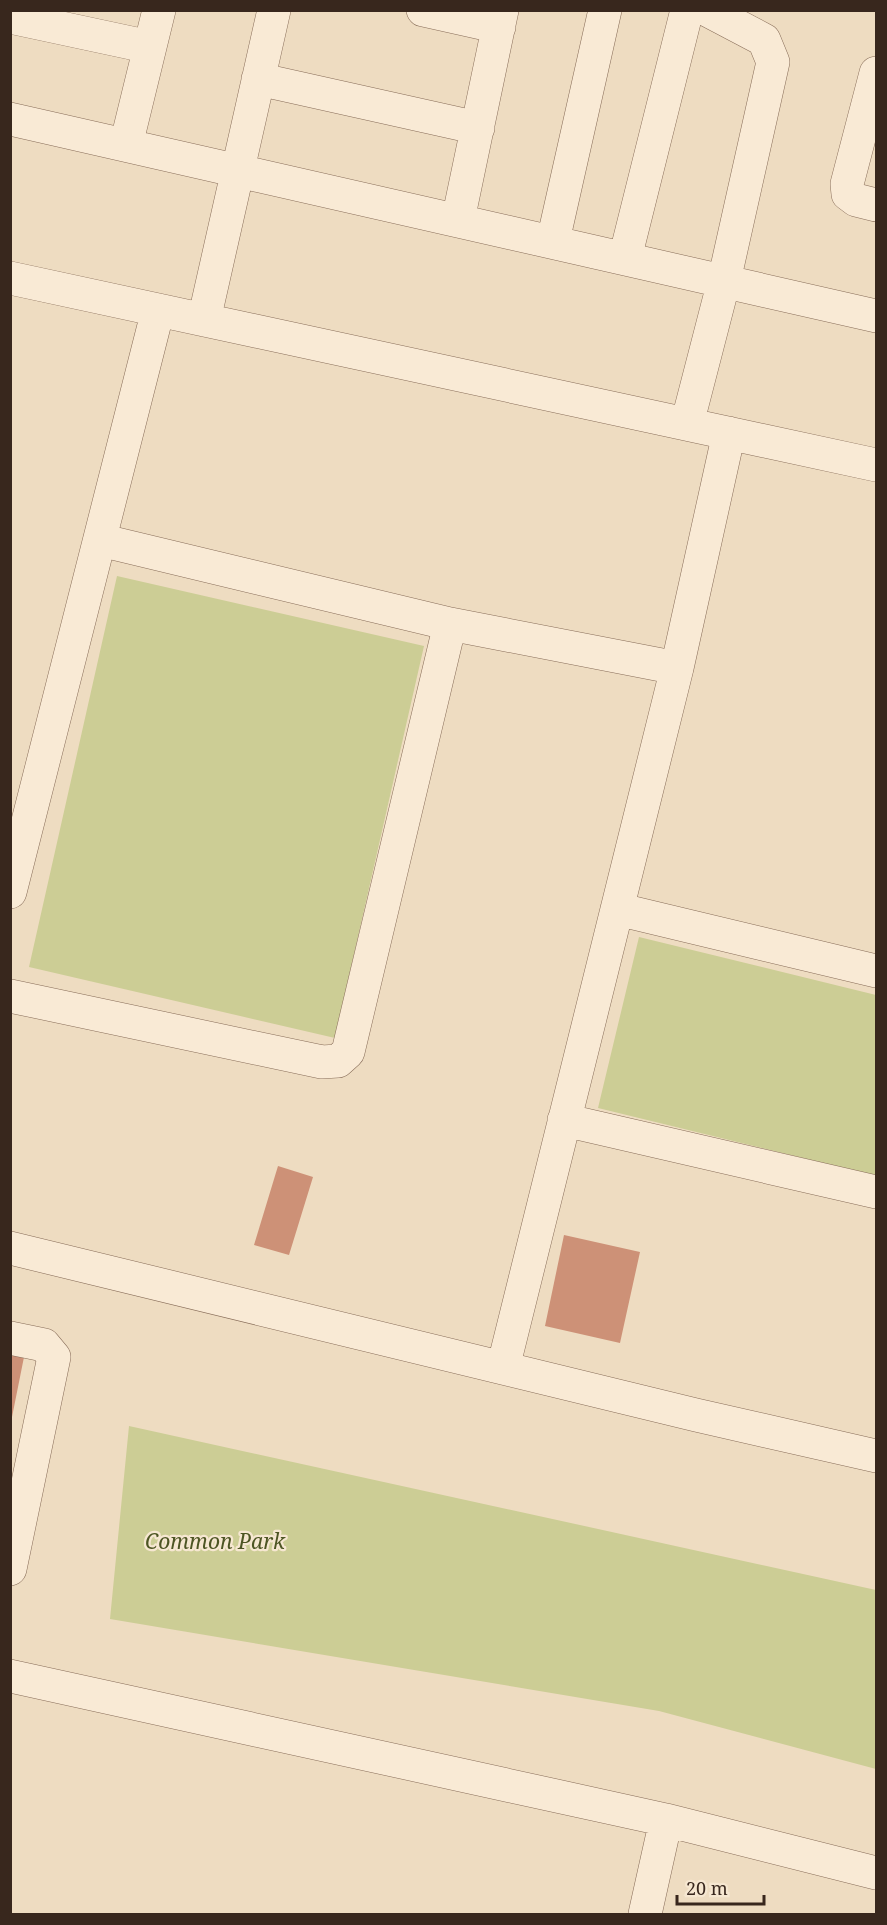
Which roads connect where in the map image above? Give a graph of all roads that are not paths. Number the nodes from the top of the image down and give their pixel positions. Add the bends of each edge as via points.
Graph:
1 (159, 10) edge
2 (274, 10) edge
3 (423, 10) edge
4 (604, 10) edge
5 (687, 10) edge
6 (707, 10) edge
7 (10, 17) edge
8 (501, 19) edge
9 (150, 47) junction
10 (876, 73) edge
11 (258, 79) junction
12 (10, 119) edge
13 (478, 128) junction
14 (126, 145) junction
15 (237, 169) junction
16 (876, 205) edge
17 (458, 220) junction
18 (553, 241) junction
19 (625, 258) junction
20 (10, 278) edge
21 (723, 281) junction
22 (158, 310) junction
23 (876, 316) edge
24 (204, 320) junction
25 (687, 424) junction
26 (729, 433) junction
27 (876, 465) edge
28 (100, 540) junction
29 (450, 624) junction
30 (677, 668) junction
31 (22, 800) edge
32 (10, 892) edge
33 (617, 909) junction
34 (876, 971) edge
35 (10, 996) edge
36 (564, 1120) junction
37 (876, 1192) edge
38 (10, 1248) edge
39 (10, 1338) edge
40 (503, 1368) junction
41 (876, 1456) edge
42 (10, 1569) edge
43 (10, 1676) edge
44 (666, 1820) junction
45 (876, 1874) edge
46 (645, 1914) edge

1 - 9 street
2 - 11 street
3 - 8 street
4 - 18 street
5 - 19 street
6 - 21 street via 764,40 773,62
7 - 9 street
8 - 13 street
9 - 14 street
10 - 16 street via 847,184 848,194 856,200
11 - 13 street
11 - 15 street
12 - 14 street
13 - 17 street
14 - 15 street
15 - 17 street
15 - 24 street
17 - 18 street
18 - 19 street
19 - 21 street
20 - 22 street
21 - 23 street
21 - 25 street
22 - 24 street
22 - 28 street
24 - 25 street
25 - 26 street
26 - 27 street
26 - 30 street
28 - 29 street
28 - 31 street
29 - 30 street
29 - 35 street via 348,1052 338,1061 322,1062
30 - 33 street
31 - 32 street
33 - 34 street
33 - 36 street
36 - 37 street
36 - 40 street
38 - 40 street
39 - 42 street via 44,1345 54,1357
40 - 41 street
43 - 44 street
44 - 45 street
44 - 46 street

